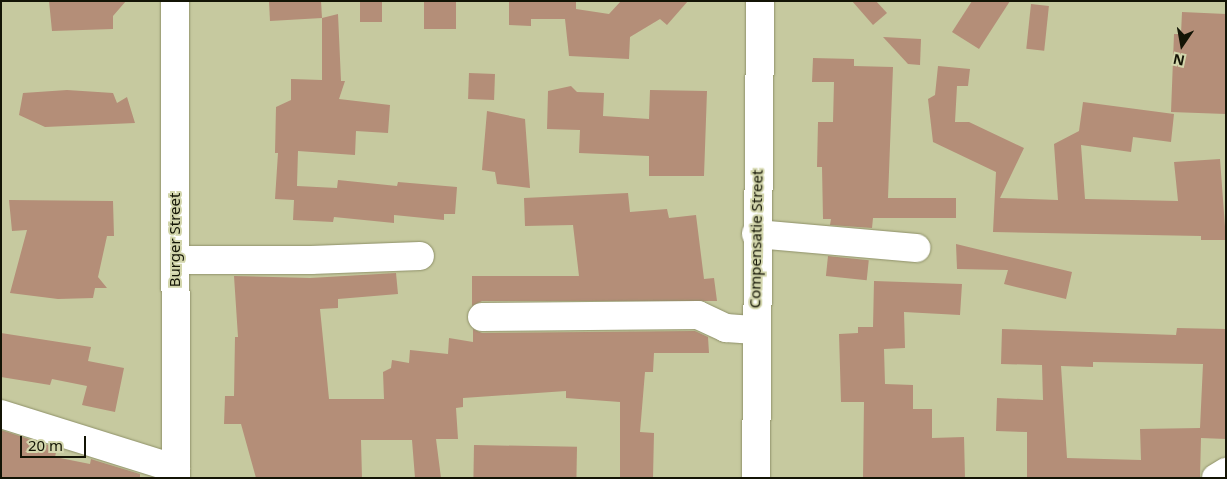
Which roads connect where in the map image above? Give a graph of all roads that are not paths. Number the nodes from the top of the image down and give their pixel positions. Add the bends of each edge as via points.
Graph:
1 (175, 1) edge
2 (760, 1) edge
3 (756, 234) junction
4 (916, 248) dead end
5 (420, 256) dead end
6 (175, 260) junction
7 (482, 317) dead end
8 (756, 330) junction
9 (1, 414) edge
10 (1226, 472) edge
11 (176, 473) edge
12 (756, 478) edge
13 (1216, 478) edge

1 - 6 street, Burger Street
2 - 3 street, Compensatie Street
3 - 4 street
3 - 8 street, Compensatie Street
5 - 6 street
6 - 11 street, Burger Street
7 - 8 street via 698,315 726,328
8 - 12 street, Compensatie Street
9 - 11 street
10 - 13 street

